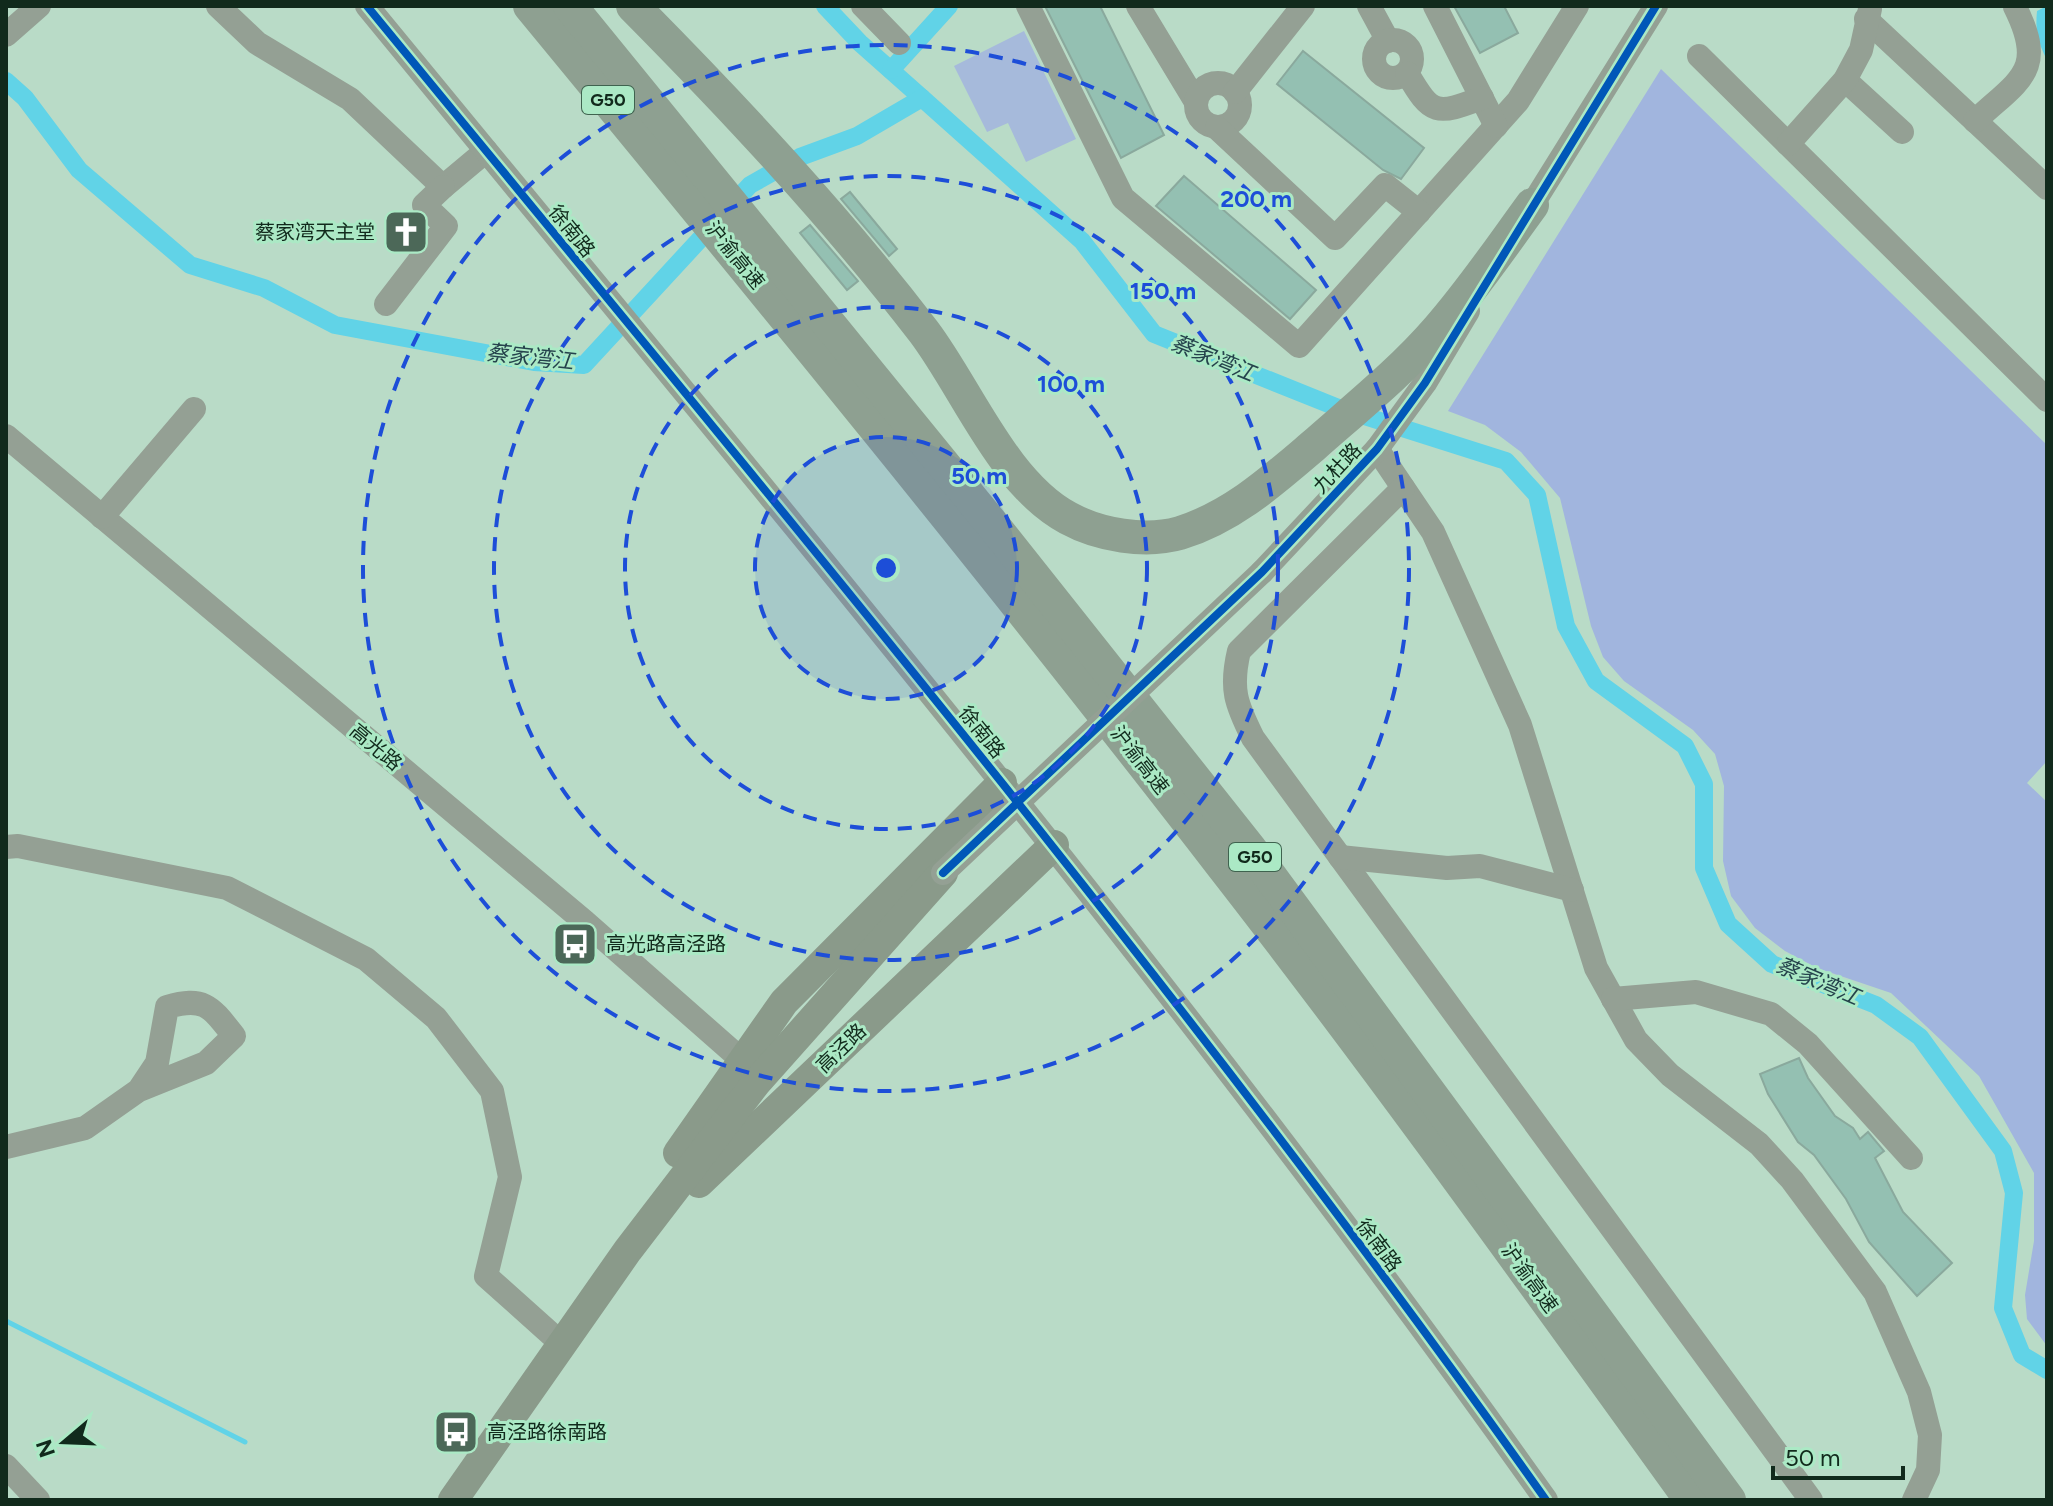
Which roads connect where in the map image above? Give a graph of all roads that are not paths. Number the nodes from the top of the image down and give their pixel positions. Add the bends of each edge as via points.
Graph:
1 (39, 6) edge
2 (218, 6) edge
3 (367, 6) edge
4 (530, 6) edge
5 (572, 6) edge
6 (633, 6) edge
7 (863, 6) edge
8 (1028, 6) edge
9 (1138, 6) edge
10 (1303, 6) edge
11 (1369, 6) edge
12 (1435, 6) edge
13 (1577, 6) edge
14 (1656, 6) edge
15 (2010, 6) edge
16 (1868, 12) edge
17 (6, 35) edge
18 (899, 43) dead end
19 (1699, 56) dead end
20 (1845, 80) junction
21 (1235, 92) junction
22 (1482, 98) junction
23 (1196, 102) junction
24 (1975, 121) junction
25 (1496, 126) junction
26 (1217, 128) junction
27 (1902, 132) dead end
28 (1788, 144) junction
29 (486, 151) junction
30 (698, 178) junction
31 (443, 187) junction
32 (2047, 188) edge
33 (1532, 205) junction
34 (1419, 212) junction
35 (745, 244) junction
36 (386, 304) dead end
37 (2047, 400) edge
38 (194, 409) dead end
39 (6, 436) edge
40 (1377, 449) junction
41 (1403, 488) junction
42 (102, 517) junction
43 (1002, 783) junction
44 (1054, 845) junction
45 (6, 847) edge
46 (1340, 857) junction
47 (943, 873) joint
48 (1572, 890) junction
49 (1613, 999) junction
50 (743, 1061) junction
51 (139, 1090) dead end
52 (1424, 1134) junction
53 (6, 1147) edge
54 (1911, 1158) dead end
55 (628, 1250) junction
56 (562, 1344) junction
57 (6, 1466) edge
58 (38, 1500) edge
59 (453, 1500) edge
60 (1546, 1500) edge
61 (1684, 1500) edge
62 (1691, 1500) edge
63 (1729, 1500) edge
64 (1811, 1500) edge
65 (1914, 1500) edge

1 - 17 street
2 - 31 street via 257,43 350,99
3 - 29 street, 徐南路
4 - 30 highway, 沪渝高速 / G50
5 - 30 highway, 沪渝高速 / G50
6 - 33 highway via 759,134 922,329 1021,477 1068,518 1101,531 1138,537 1176,534 1211,522 1248,500 1376,391 1438,329
7 - 18 street
8 - 34 street via 1123,198 1299,346
9 - 23 street
10 - 21 street
11 - 22 street via 1388,41 1400,41 1410,49 1407,73 1424,102 1448,111
12 - 22 street
13 - 25 street via 1518,101
14 - 33 street, 九杜路
15 - 24 street via 2029,34 2031,59 2022,78
16 - 20 street via 1861,50
16 - 24 street
19 - 28 street
20 - 27 street
20 - 28 street
21 - 23 street via 1223,84 1209,85
21 - 26 street via 1240,105 1236,118
22 - 25 street
23 - 26 street via 1204,122
24 - 32 street
25 - 34 street
26 - 34 street via 1335,238 1385,185
28 - 37 street
29 - 31 street
29 - 43 street, 徐南路
30 - 35 highway, 沪渝高速 / G50
31 - 36 street via 424,205 446,226
33 - 40 street, 九杜路 via 1425,383
35 - 52 highway, 沪渝高速 / G50
35 - 63 highway, 沪渝高速 / G50 via 1250,849
38 - 42 street
39 - 42 street, 高光路
40 - 41 street
40 - 47 street, 九杜路, bridge via 1262,572
41 - 46 street via 1239,651 1233,676 1236,703 1253,738
41 - 48 street via 1433,532 1520,725
42 - 50 street, 高光路
43 - 44 street, 徐南路
43 - 50 main road, 高泾路 via 784,1002
44 - 55 main road, 高泾路
44 - 60 street, 徐南路 via 1448,1362
45 - 56 street via 227,888 366,959 436,1018 492,1091 510,1177 486,1276
46 - 48 street via 1447,868 1480,866
46 - 64 street
47 - 55 main road, 高泾路 via 756,1083
48 - 49 street via 1596,968
49 - 54 street via 1696,992 1771,1014 1808,1044
49 - 65 street via 1636,1040 1670,1075 1759,1144 1792,1180 1875,1292 1904,1355 1930,1435 1928,1470
50 - 55 main road, 高泾路 via 661,1178
51 - 53 street via 85,1128
52 - 61 highway
52 - 62 highway, 沪渝高速 / G50
55 - 56 main road, 高泾路
56 - 59 main road, 高泾路
57 - 58 street

